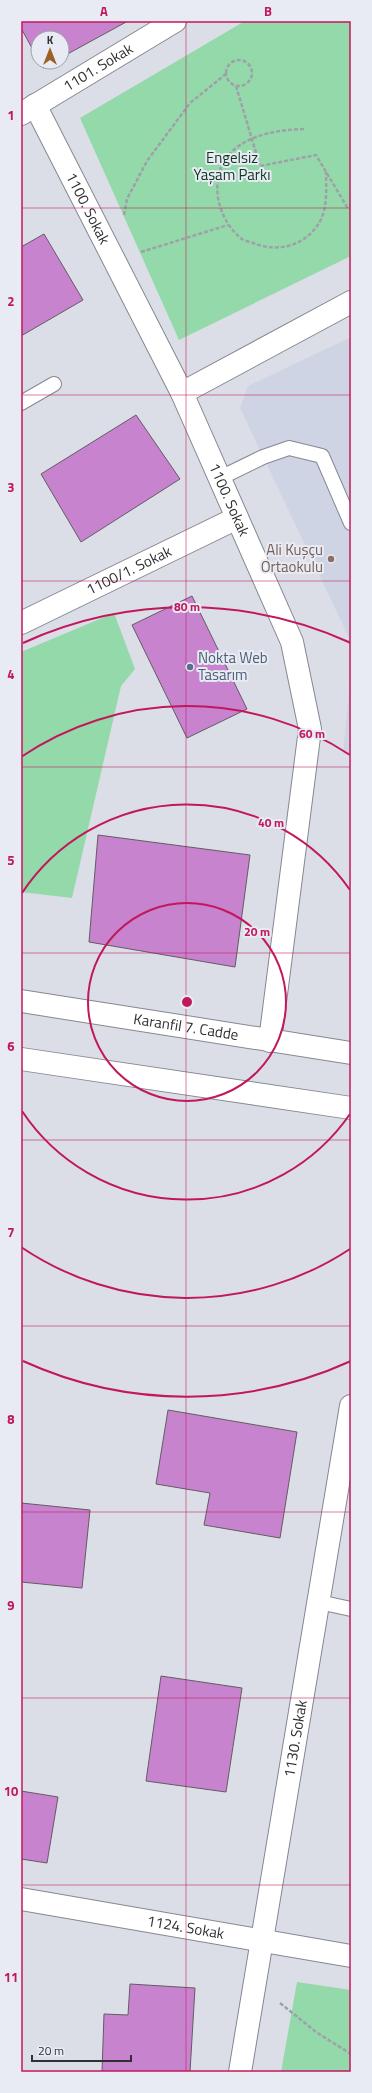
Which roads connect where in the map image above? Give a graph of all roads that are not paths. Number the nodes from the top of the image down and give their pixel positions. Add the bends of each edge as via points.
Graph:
1 (175, 21) edge
2 (28, 110) edge
3 (351, 302) edge
4 (54, 384) dead end
5 (182, 393) junction
6 (21, 403) edge
7 (220, 478) junction
8 (237, 518) junction
9 (351, 523) edge
10 (21, 623) edge
11 (21, 1001) edge
12 (270, 1041) junction
13 (351, 1053) edge
14 (21, 1059) edge
15 (351, 1108) edge
16 (351, 1406) edge
17 (319, 1602) junction
18 (351, 1609) edge
19 (21, 1899) edge
20 (262, 1942) junction
21 (351, 1956) edge
22 (240, 2072) edge

1 - 2 street, 1101. Sokak
2 - 5 street, 1100. Sokak via 114,260
3 - 5 street
4 - 6 lane
5 - 7 street, 1100. Sokak
7 - 8 street, 1100. Sokak
7 - 9 lane via 263,457 290,448 322,456
8 - 10 street, 1100/1. Sokak
8 - 12 street, 1100. Sokak via 292,642 310,729
11 - 12 street, Karanfil 7. Cadde
12 - 13 street, Karanfil 7. Cadde
14 - 15 street
16 - 17 street, 1130. Sokak
17 - 18 lane
17 - 20 street, 1130. Sokak
19 - 20 street, 1124. Sokak
20 - 21 street, 1124. Sokak
20 - 22 street, 1130. Sokak

